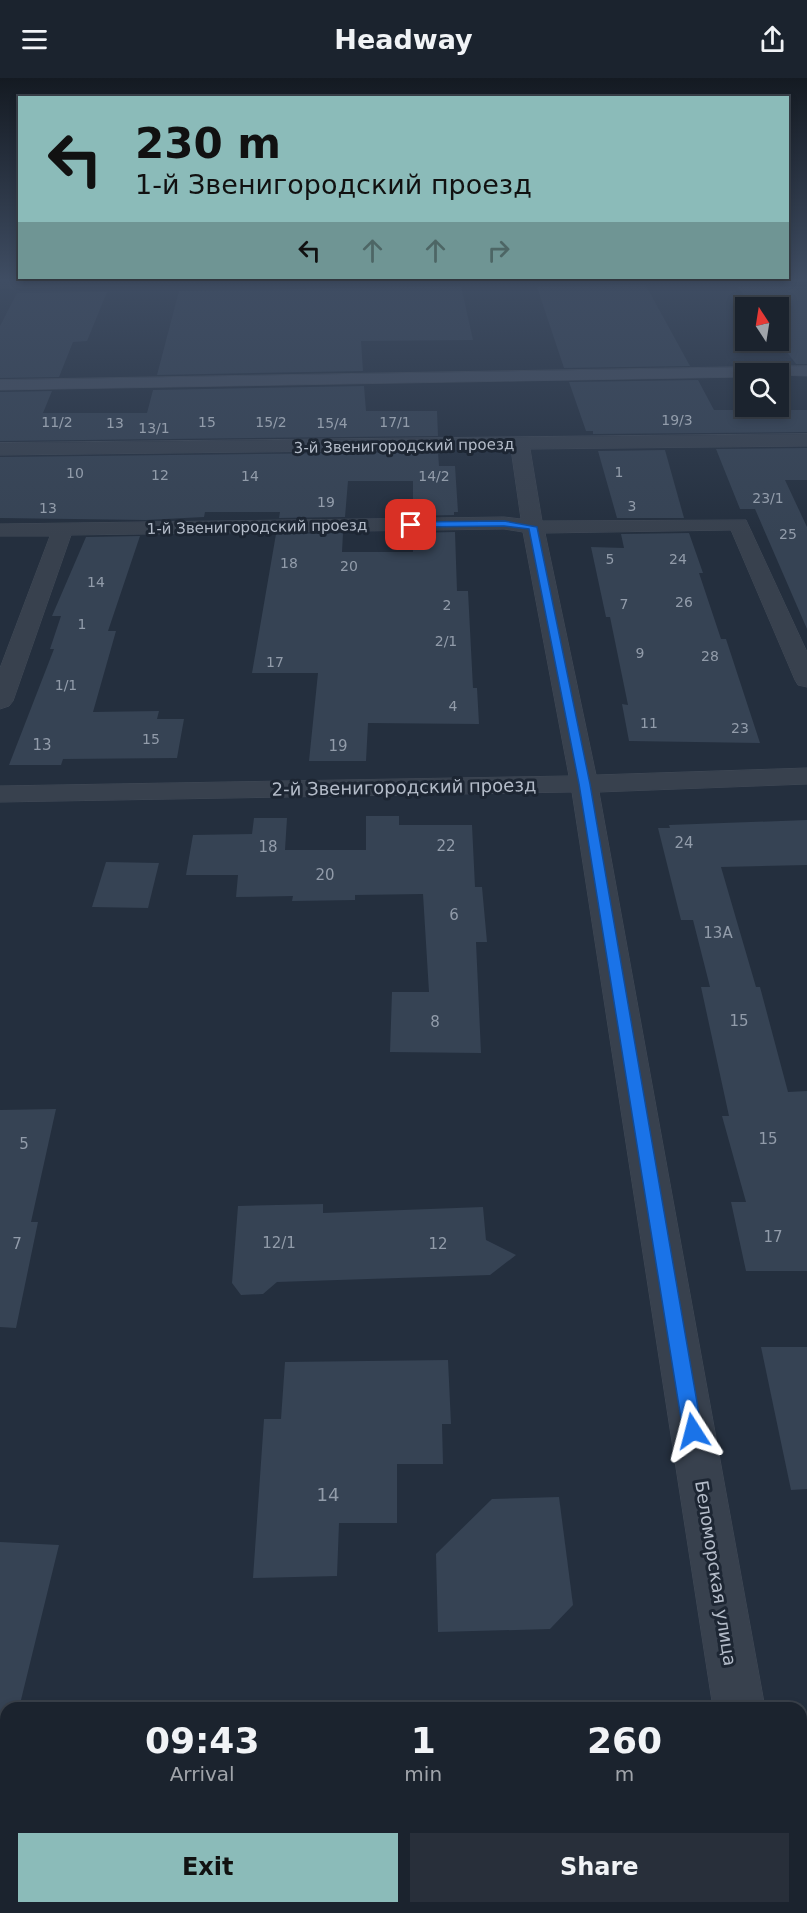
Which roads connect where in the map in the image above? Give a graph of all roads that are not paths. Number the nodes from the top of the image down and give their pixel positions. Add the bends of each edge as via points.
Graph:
1 (807, 371) edge
2 (0, 386) edge
3 (807, 440) edge
4 (520, 444) junction
5 (0, 449) edge
6 (533, 527) junction
7 (63, 529) junction
8 (0, 530) edge
9 (807, 680) edge
10 (0, 701) edge
11 (807, 776) edge
12 (585, 784) junction
13 (0, 794) edge
14 (738, 1702) edge

1 - 2 street
3 - 4 street, 3-й Звенигородский проезд
4 - 5 street, 3-й Звенигородский проезд
4 - 6 street, Беломорская улица
6 - 7 street, 1-й Звенигородский проезд via 504,523
6 - 9 street, 1-й Звенигородский проезд via 739,524
6 - 12 street, Беломорская улица
7 - 8 street, 1-й Звенигородский проезд
7 - 10 street
11 - 12 street, 2-й Звенигородский проезд
12 - 13 street, 2-й Звенигородский проезд
12 - 14 street, Беломорская улица

